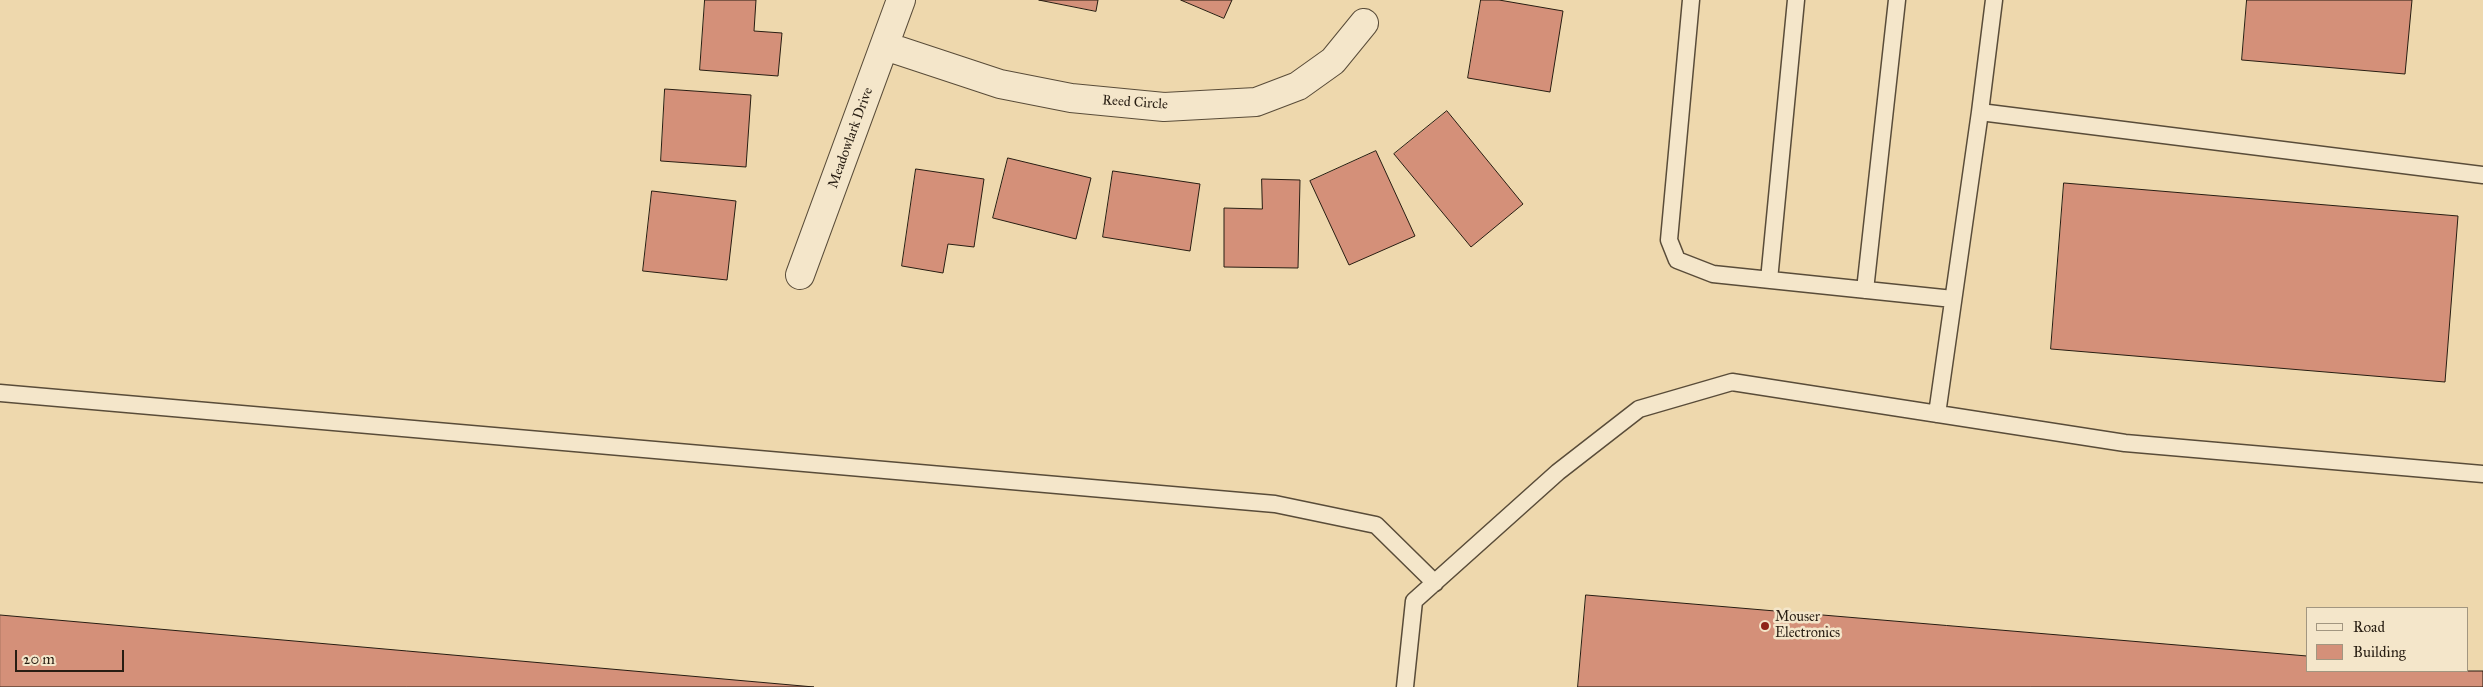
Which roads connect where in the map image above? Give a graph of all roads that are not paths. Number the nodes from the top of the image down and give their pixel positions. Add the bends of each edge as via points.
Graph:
1 (901, 0) edge
2 (1691, 0) edge
3 (1796, 0) edge
4 (1897, 0) edge
5 (1994, 0) edge
6 (1364, 23) dead end
7 (885, 46) junction
8 (1980, 112) junction
9 (2483, 174) edge
10 (800, 275) dead end
11 (1769, 280) junction
12 (1865, 290) junction
13 (1953, 299) junction
14 (0, 393) edge
15 (1937, 414) junction
16 (2483, 474) edge
17 (1435, 583) junction
18 (1405, 687) edge

1 - 7 street, Meadowlark Drive
2 - 11 lane via 1670,240 1677,260 1713,274
3 - 11 lane
4 - 12 lane
5 - 8 lane
6 - 7 street, Reed Circle via 1333,61 1298,86 1256,102 1164,107 1072,98 1000,84
7 - 10 street, Meadowlark Drive
8 - 9 lane
8 - 13 lane
11 - 12 lane
12 - 13 lane
13 - 15 lane
14 - 17 lane via 1275,504 1376,525
15 - 16 lane via 2125,443
15 - 17 lane via 1732,382 1639,409 1558,472
17 - 18 lane via 1414,601

